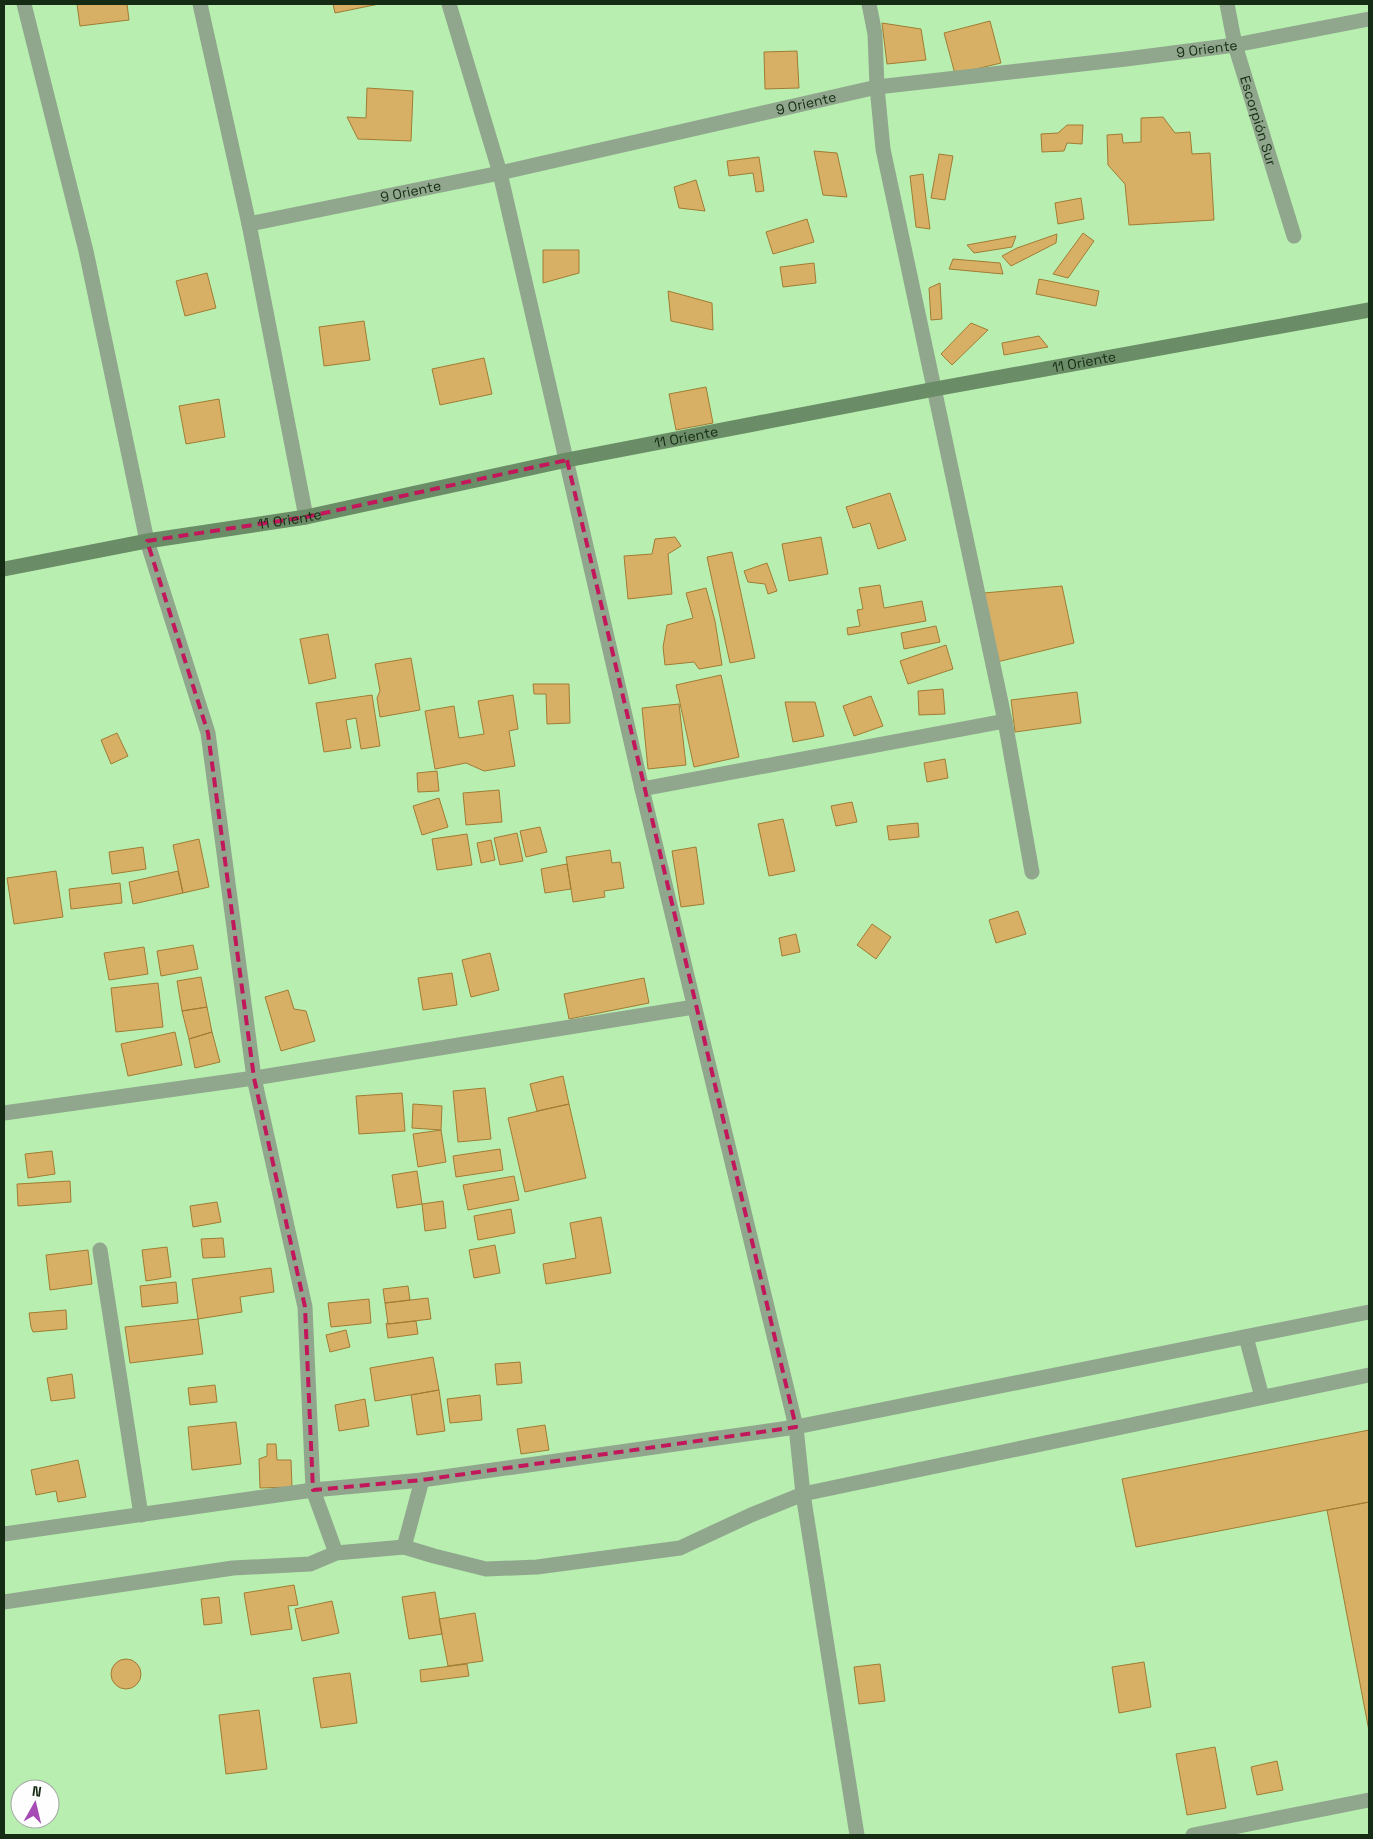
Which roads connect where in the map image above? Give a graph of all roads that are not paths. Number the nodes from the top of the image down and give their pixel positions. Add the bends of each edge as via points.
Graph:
1 (24, 4) edge
2 (200, 4) edge
3 (449, 4) edge
4 (869, 4) edge
5 (1227, 4) edge
6 (1369, 19) edge
7 (1235, 44) junction
8 (877, 87) junction
9 (500, 173) junction
10 (249, 224) junction
11 (1294, 236) dead end
12 (1369, 310) edge
13 (935, 389) junction
14 (567, 460) junction
15 (306, 517) junction
16 (147, 541) junction
17 (4, 569) edge
18 (1005, 721) junction
19 (642, 789) junction
20 (1032, 872) dead end
21 (694, 1006) junction
22 (254, 1078) junction
23 (4, 1114) edge
24 (100, 1250) dead end
25 (1369, 1312) edge
26 (1246, 1337) junction
27 (1369, 1375) edge
28 (1262, 1397) junction
29 (796, 1427) junction
30 (422, 1480) junction
31 (313, 1490) junction
32 (803, 1494) junction
33 (141, 1515) junction
34 (4, 1534) edge
35 (404, 1547) junction
36 (336, 1552) junction
37 (4, 1602) edge
38 (1369, 1800) edge
39 (857, 1835) edge
40 (1193, 1835) edge

1 - 16 street via 86,251
2 - 10 street
3 - 9 street
4 - 8 street via 875,34
5 - 7 street, Escorpión Sur
6 - 7 street, 9 Oriente
7 - 8 street, 9 Oriente
7 - 11 street, Escorpión Sur
8 - 9 street, 9 Oriente
8 - 13 street via 884,149
9 - 10 street, 9 Oriente
9 - 14 street
10 - 15 street
12 - 13 street, 11 Oriente
13 - 14 street, 11 Oriente
13 - 18 street
14 - 15 street, 11 Oriente
14 - 19 street
15 - 16 street, 11 Oriente
16 - 17 street, 11 Oriente
16 - 22 street via 208,732
18 - 19 street
18 - 20 street
19 - 21 street
21 - 22 street
21 - 29 street
22 - 23 street
22 - 31 street via 305,1308
24 - 33 street
25 - 26 street
26 - 28 street
26 - 29 street
27 - 28 street
28 - 32 street
29 - 30 street
29 - 32 street
30 - 31 street
30 - 35 street
31 - 33 street
31 - 36 street
32 - 35 street via 680,1548 537,1567 486,1569
32 - 39 street
33 - 34 street
35 - 36 street
36 - 37 street via 310,1564 233,1568
38 - 40 street

